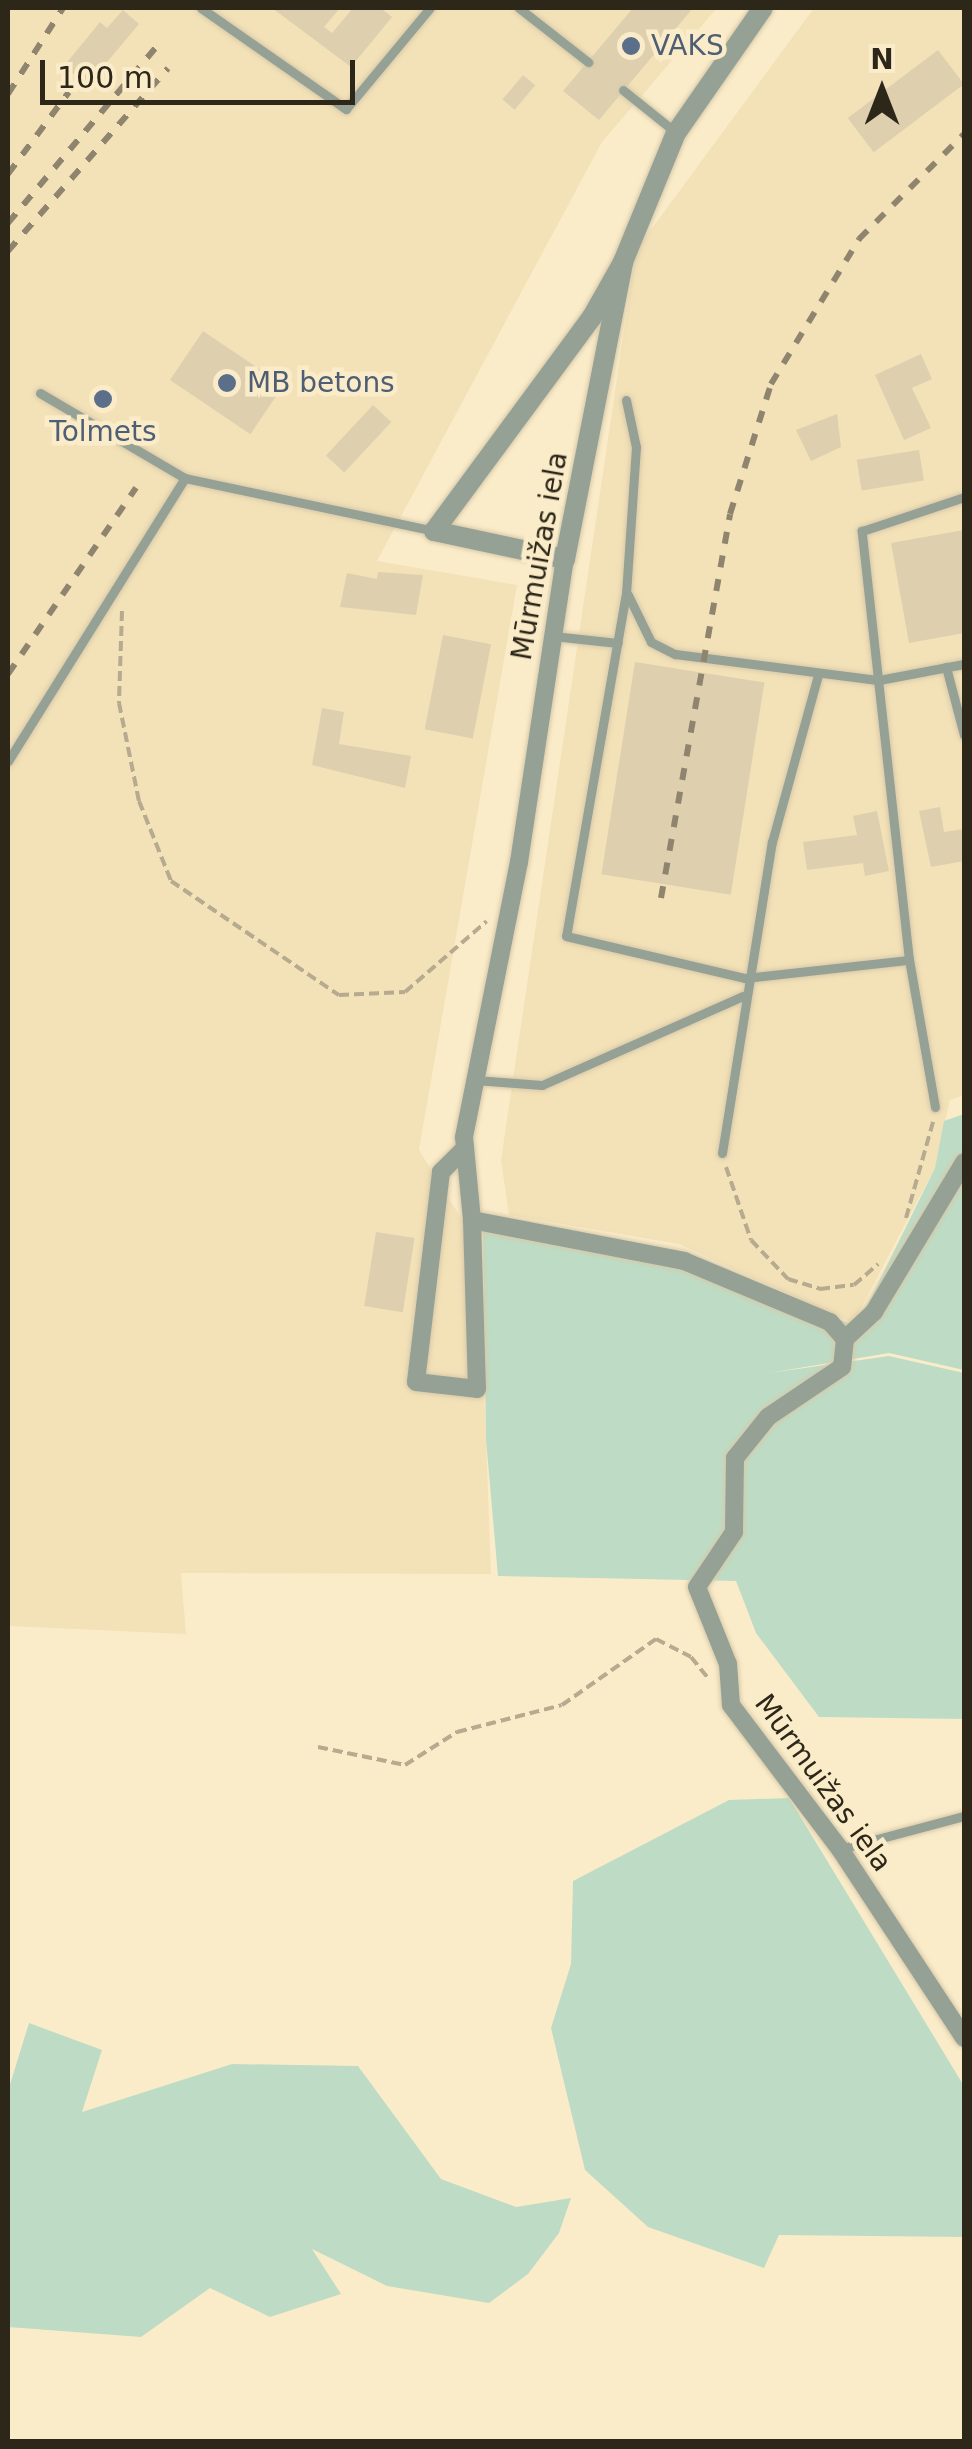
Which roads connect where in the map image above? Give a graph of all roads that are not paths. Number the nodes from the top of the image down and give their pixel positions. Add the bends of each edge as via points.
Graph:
1 (201, 8) edge
2 (430, 8) edge
3 (519, 8) edge
4 (762, 8) edge
5 (588, 62) dead end
6 (623, 90) dead end
7 (676, 133) junction
8 (623, 262) junction
9 (40, 393) dead end
10 (626, 400) dead end
11 (185, 478) junction
12 (964, 497) edge
13 (434, 531) junction
14 (565, 559) junction
15 (626, 593) junction
16 (553, 636) junction
17 (618, 643) junction
18 (964, 664) edge
19 (946, 667) junction
20 (818, 674) junction
21 (879, 680) junction
22 (964, 736) edge
23 (8, 761) edge
24 (909, 960) junction
25 (745, 978) junction
26 (743, 996) junction
27 (472, 1080) junction
28 (936, 1107) road end
29 (465, 1148) junction
30 (722, 1152) road end
31 (964, 1162) edge
32 (472, 1220) junction
33 (846, 1339) junction
34 (964, 1816) edge
35 (840, 1849) junction
36 (964, 2038) edge

1 - 2 lane via 346,109
3 - 5 lane
4 - 7 street, Mūrmuižas iela
6 - 7 lane
7 - 8 street, Mūrmuižas iela
8 - 13 street via 592,317
8 - 14 street, Mūrmuižas iela
9 - 11 lane
10 - 15 lane via 636,446
11 - 13 lane
11 - 23 lane
12 - 21 lane via 862,531
13 - 14 street
14 - 16 street, Mūrmuižas iela
15 - 17 lane
15 - 20 lane via 651,642 675,654
16 - 17 lane
16 - 27 street, Mūrmuižas iela via 510,902
17 - 25 lane via 566,936
18 - 19 lane
19 - 21 lane
19 - 22 lane
20 - 21 lane
20 - 25 lane via 772,842
21 - 24 lane
24 - 25 lane
24 - 28 lane
25 - 26 lane
26 - 27 lane via 542,1085
26 - 30 lane
27 - 29 street, Mūrmuižas iela
29 - 32 street, Mūrmuižas iela
29 - 32 street, Mūrmuižas iela via 441,1172 416,1382 476,1389
31 - 33 street via 874,1312
32 - 33 street via 684,1262 830,1322
33 - 35 street, Mūrmuižas iela via 842,1366 821,1388 768,1416 735,1458 734,1532 698,1587 728,1664 732,1705
34 - 35 lane
35 - 36 street, Mūrmuižas iela

